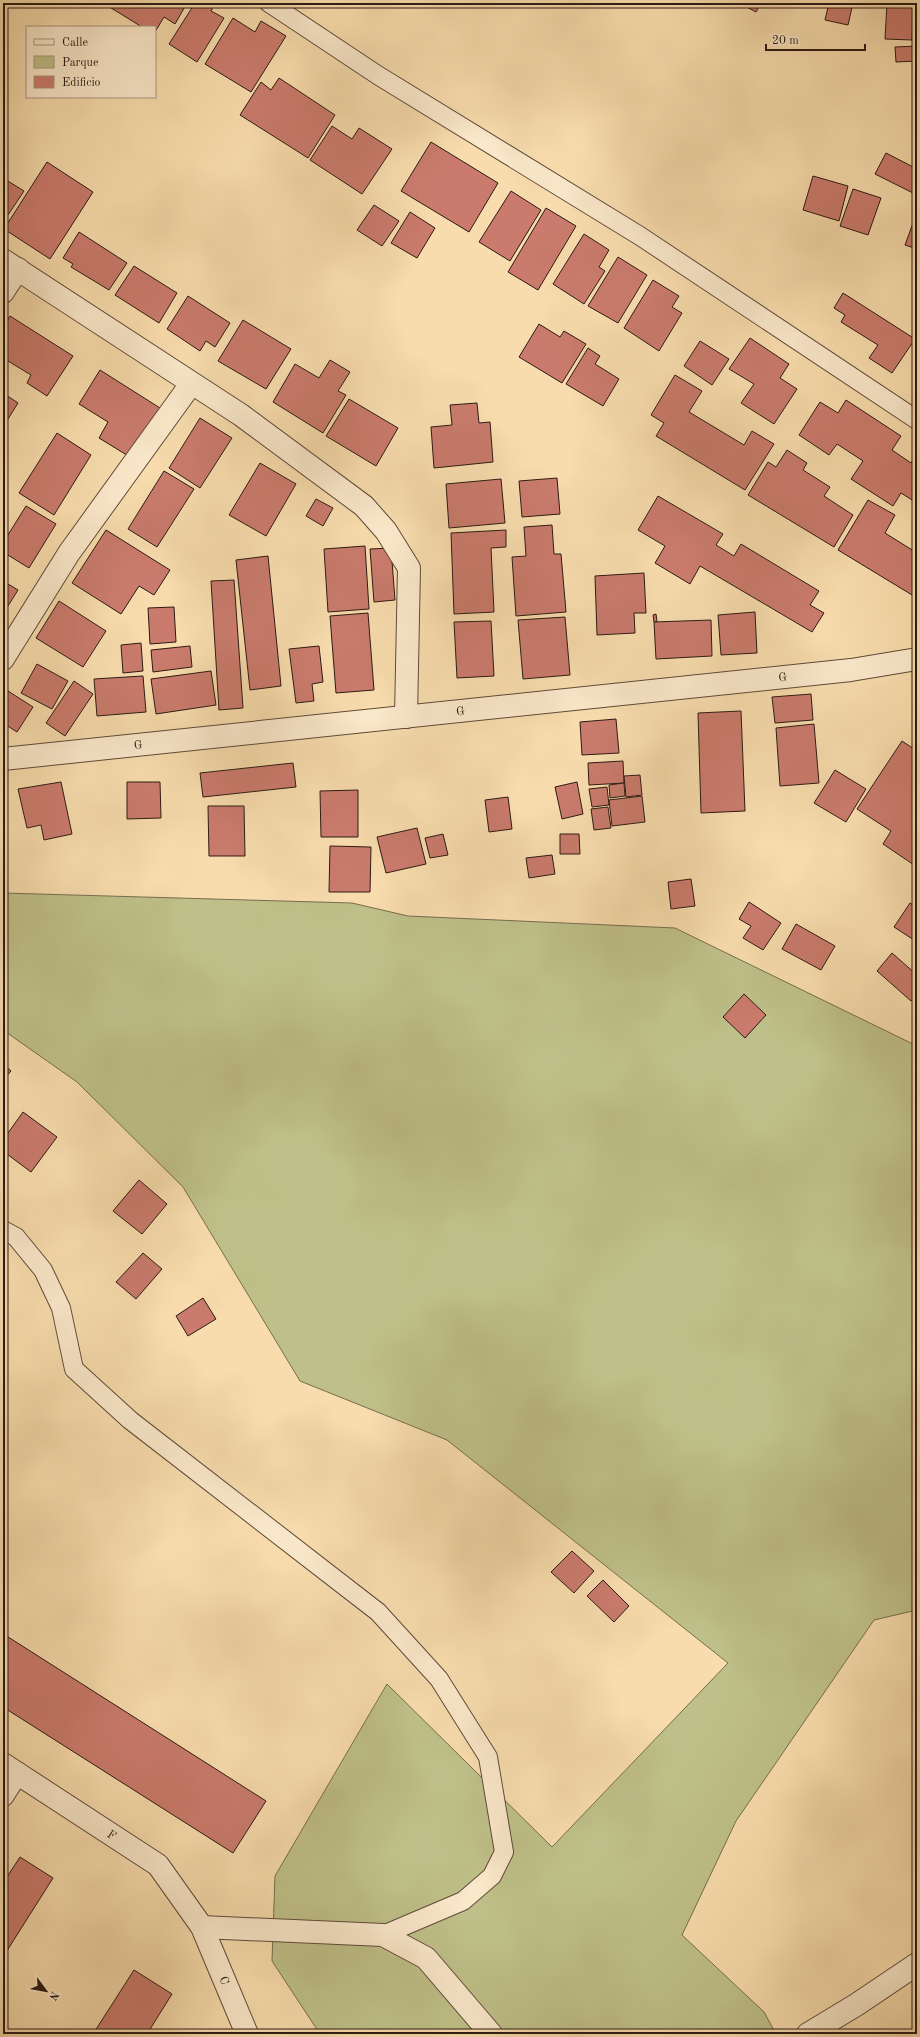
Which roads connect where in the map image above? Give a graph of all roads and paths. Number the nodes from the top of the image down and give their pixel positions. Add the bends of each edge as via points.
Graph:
1 (269, 3) edge
2 (10, 264) edge
3 (3, 292) edge
4 (191, 384) junction
5 (917, 420) edge
6 (917, 659) edge
7 (3, 660) edge
8 (406, 717) junction
9 (3, 759) edge
10 (3, 1230) edge
11 (10, 1768) edge
12 (3, 1795) edge
13 (202, 1927) junction
14 (383, 1935) junction
15 (917, 1964) edge
16 (247, 2034) edge
17 (490, 2034) edge
18 (808, 2034) edge

1 - 5 lane via 379,76 640,236
2 - 3 street
2 - 4 street
4 - 7 street via 69,554
4 - 8 street via 241,415 364,506 386,531 409,568
6 - 8 street, G via 843,670
8 - 9 street, G
10 - 14 lane via 16,1237 43,1270 61,1308 74,1369 130,1420 378,1612 439,1679 488,1757 504,1852 492,1876 463,1901
11 - 12 street
11 - 13 street, F via 158,1865
13 - 14 street
13 - 16 street, C
14 - 17 street via 426,1958
15 - 18 street

